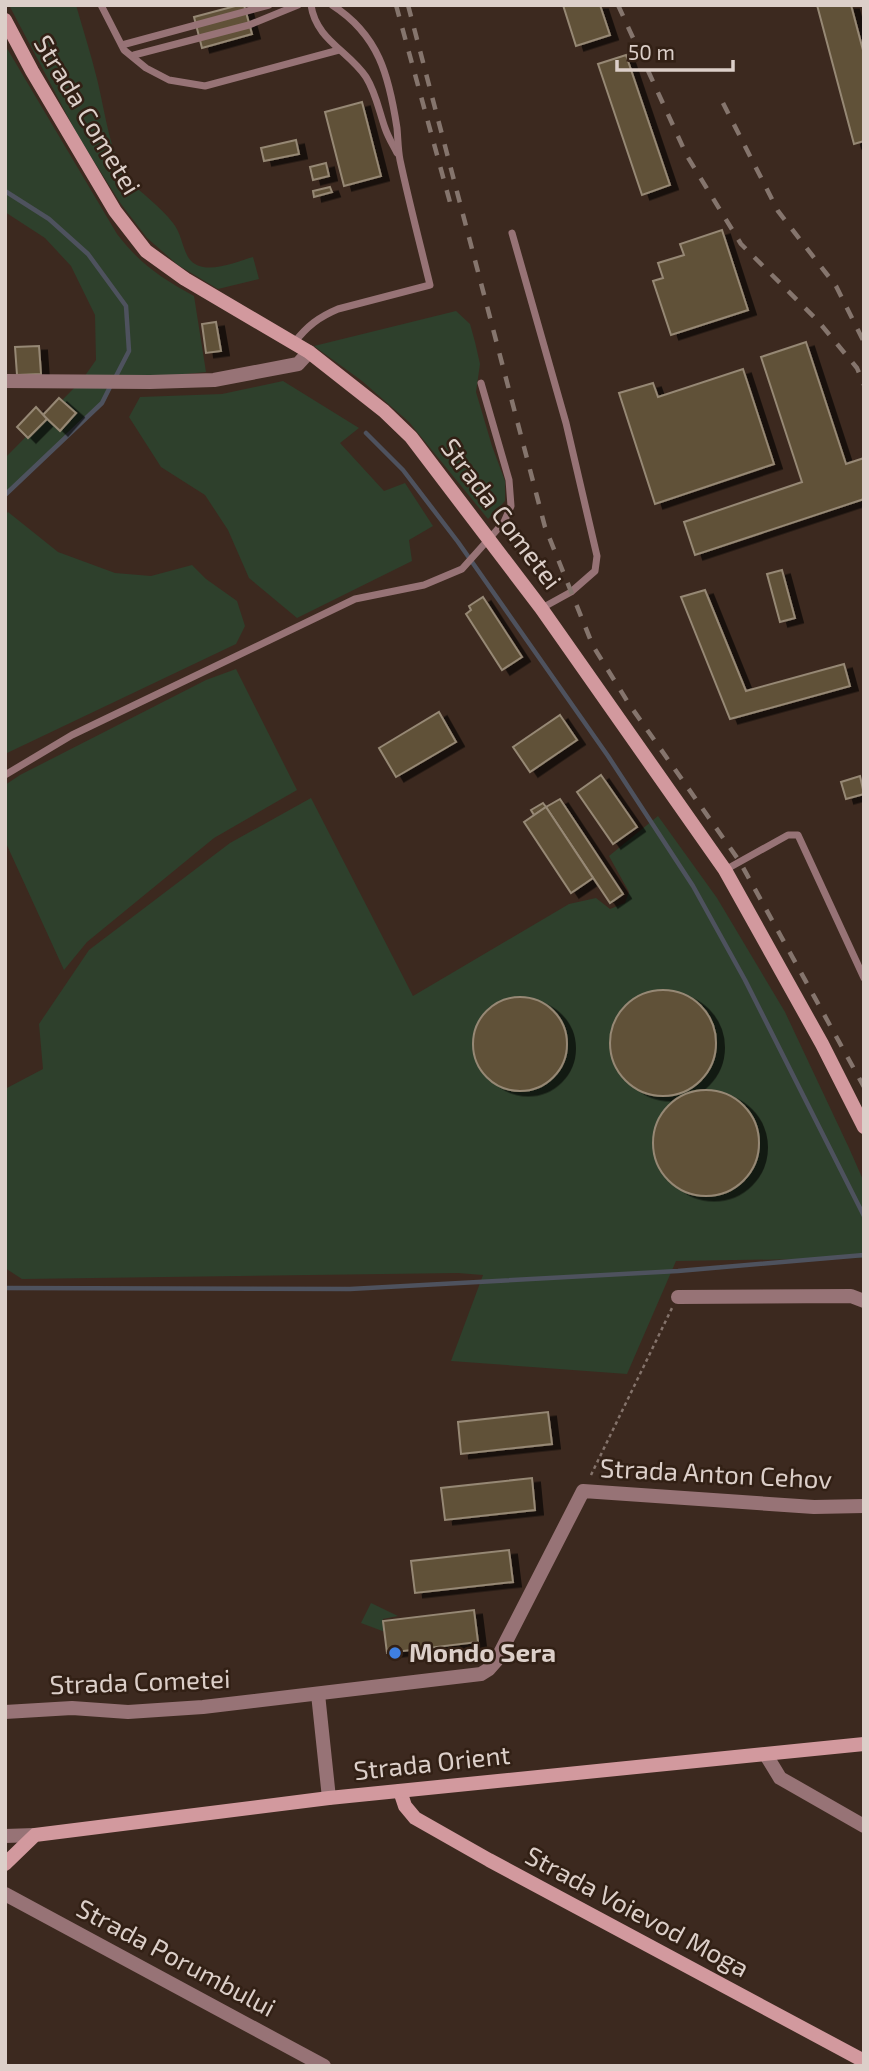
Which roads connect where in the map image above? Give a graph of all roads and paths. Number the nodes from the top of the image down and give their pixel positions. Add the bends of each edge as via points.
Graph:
1 (101, 5) edge
2 (269, 5) edge
3 (298, 5) edge
4 (311, 5) edge
5 (332, 5) edge
6 (348, 5) edge
7 (351, 18) junction
8 (5, 20) edge
9 (122, 45) junction
10 (339, 51) junction
11 (134, 55) junction
12 (399, 157) junction
13 (512, 233) dead end
14 (293, 343) junction
15 (309, 352) junction
16 (5, 381) edge
17 (481, 383) dead end
18 (489, 539) junction
19 (541, 608) junction
20 (5, 775) edge
21 (725, 870) junction
22 (864, 978) edge
23 (864, 1127) edge
24 (678, 1297) joint
25 (864, 1301) edge
26 (583, 1491) junction
27 (864, 1506) edge
28 (318, 1694) junction
29 (5, 1712) edge
30 (864, 1744) edge
31 (766, 1755) junction
32 (400, 1791) junction
33 (328, 1798) junction
34 (864, 1826) edge
35 (35, 1835) junction
36 (5, 1836) edge
37 (5, 1864) edge
38 (5, 1894) edge
39 (864, 2061) edge
40 (324, 2066) edge

1 - 9 lane
2 - 9 lane
3 - 11 lane via 261,22
4 - 10 lane via 313,20
5 - 7 lane
6 - 7 lane
7 - 12 lane via 378,53 397,129
8 - 14 street, Strada Cometei via 136,240 171,270
9 - 11 lane
10 - 11 lane via 205,86 169,80 146,68
10 - 12 lane via 366,76
12 - 14 lane via 430,285 331,312
13 - 19 lane via 566,424 597,556 595,572
14 - 15 street, Strada Cometei
15 - 16 street via 298,363 214,380
15 - 18 street, Strada Cometei via 411,437
17 - 18 lane via 509,480 511,506
18 - 19 street, Strada Cometei
18 - 20 lane via 462,569 424,585 355,599 72,735
19 - 21 street, Strada Cometei
21 - 22 lane via 788,835 798,835
21 - 23 street, Strada Cometei
24 - 25 street via 851,1296
24 - 26 path
26 - 27 street, Strada Anton Cehov via 814,1507
26 - 28 street, Strada Anton Cehov via 489,1669 471,1677
28 - 29 street, Strada Cometei via 128,1712 72,1708
28 - 33 street
30 - 31 street, Strada Orient
31 - 32 street, Strada Orient
31 - 34 street via 780,1778
32 - 33 street, Strada Orient
32 - 39 street, Strada Voievod Moga via 410,1812 436,1830
33 - 35 street, Strada Orient
35 - 36 street, Strada Orient
35 - 37 street
38 - 40 street, Strada Porumbului

